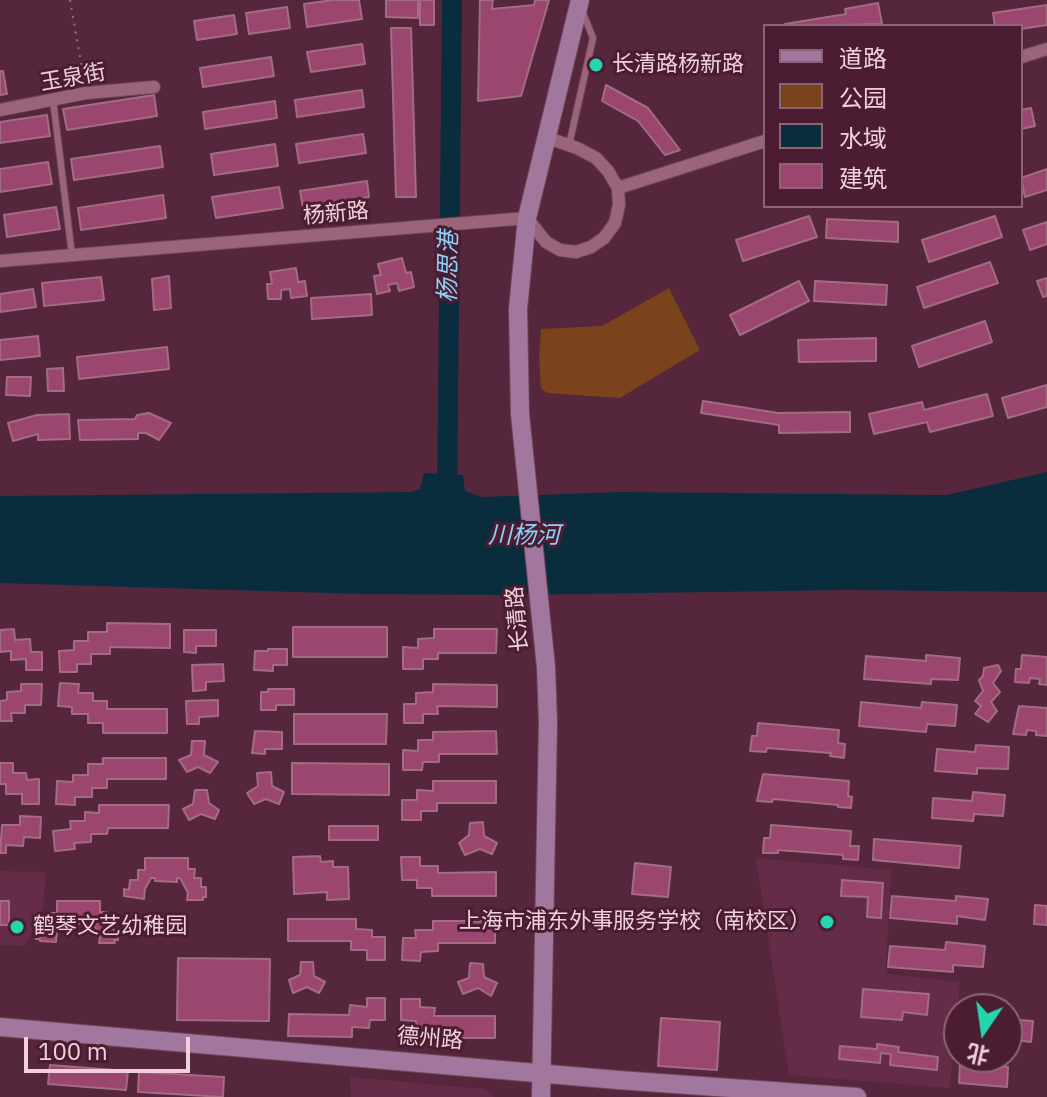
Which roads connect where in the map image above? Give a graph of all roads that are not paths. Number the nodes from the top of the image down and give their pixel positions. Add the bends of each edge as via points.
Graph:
1 (579, 3) edge
2 (1047, 49) edge
3 (1023, 56) edge
4 (154, 87) dead end
5 (53, 100) junction
6 (0, 110) edge
7 (545, 137) junction
8 (763, 142) edge
9 (569, 145) junction
10 (618, 188) junction
11 (527, 218) junction
12 (72, 256) junction
13 (0, 261) edge
14 (0, 1027) edge
15 (541, 1072) junction
16 (541, 1097) edge
17 (857, 1097) edge

1 - 7 main road, 长清路
1 - 9 lane via 593,38
2 - 3 street
4 - 5 street, 玉泉街
5 - 6 street, 玉泉街
5 - 12 lane
7 - 9 street
7 - 11 main road, 长清路
8 - 10 street
9 - 10 street via 596,158
10 - 11 street via 615,223 604,238 576,252 546,242
11 - 12 street, 杨新路
11 - 15 main road, 长清路 via 517,360 548,722
12 - 13 street, 杨新路
14 - 15 main road, 德州路
15 - 16 main road, 长清路
15 - 17 main road, 德州路

